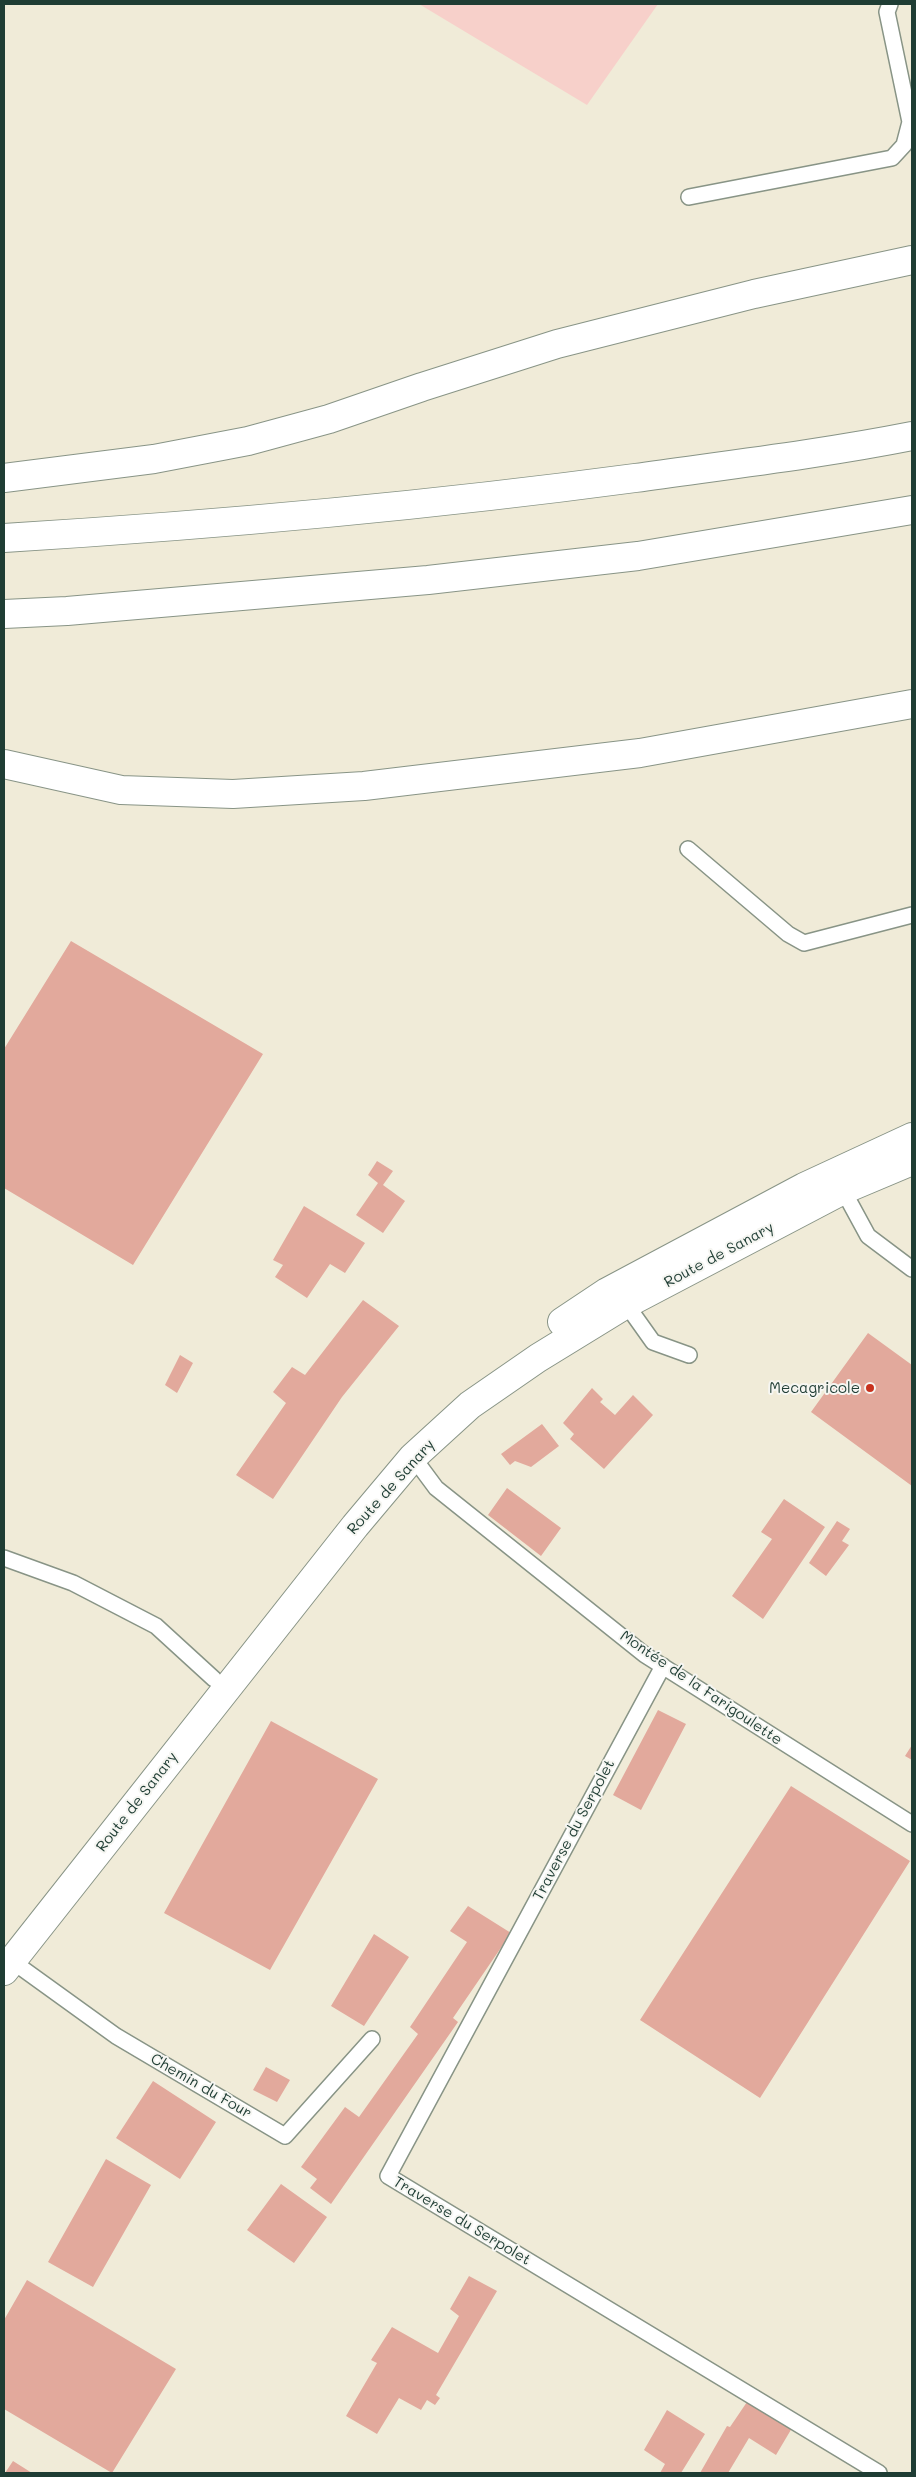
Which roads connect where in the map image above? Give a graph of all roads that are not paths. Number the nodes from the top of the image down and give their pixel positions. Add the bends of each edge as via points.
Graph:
1 (890, 4) edge
2 (689, 197) dead end
3 (912, 260) edge
4 (912, 436) edge
5 (4, 478) edge
6 (912, 510) edge
7 (4, 538) edge
8 (4, 614) edge
9 (912, 704) edge
10 (4, 764) edge
11 (688, 849) dead end
12 (912, 915) edge
13 (912, 1137) edge
14 (912, 1161) edge
15 (843, 1190) junction
16 (912, 1269) edge
17 (626, 1304) junction
18 (689, 1355) dead end
19 (413, 1457) junction
20 (4, 1558) edge
21 (663, 1666) junction
22 (214, 1678) junction
23 (912, 1824) edge
24 (6, 1958) edge
25 (372, 2040) dead end
26 (879, 2473) edge

1 - 2 lane via 887,12 910,122 904,145 892,158
3 - 5 main road via 754,294 556,344 330,419 248,441 154,459
4 - 7 main road via 515,494 293,516
6 - 8 main road via 638,556 428,580
9 - 10 main road via 640,753 355,787 233,794 120,790
11 - 12 lane via 804,944
13 - 22 main road, Route de Sanary via 804,1187 608,1292 454,1394 398,1448 340,1515
14 - 15 main road, Route de Sanary
15 - 16 lane via 868,1236
15 - 17 main road, Route de Sanary
17 - 18 lane via 653,1342
17 - 19 main road, Route de Sanary via 470,1405
19 - 21 lane, Montée de la Farigoulette via 436,1488
19 - 24 main road, Route de Sanary
20 - 22 lane via 74,1583 156,1626
21 - 23 lane, Montée de la Farigoulette
21 - 26 lane, Traverse du Serpolet via 388,2176
22 - 24 main road, Route de Sanary
24 - 25 lane, Chemin du Four via 116,2036 285,2136

